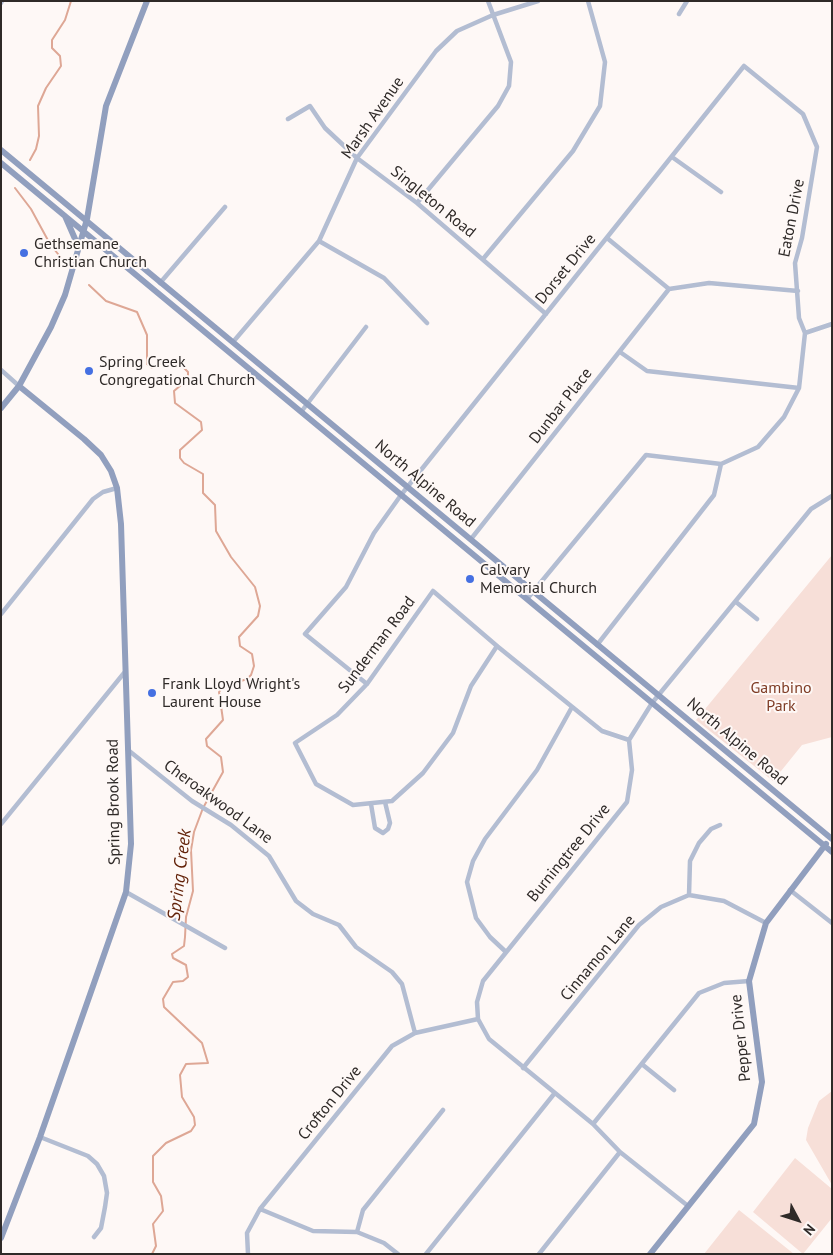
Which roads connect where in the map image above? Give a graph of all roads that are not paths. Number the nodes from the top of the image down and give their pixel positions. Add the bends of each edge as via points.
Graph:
1 (146, 1) edge
2 (488, 1) edge
3 (538, 1) edge
4 (588, 1) edge
5 (687, 1) edge
6 (493, 14) junction
7 (679, 14) dead end
8 (744, 66) joint
9 (288, 119) dead end
10 (1, 150) edge
11 (672, 157) junction
12 (357, 158) junction
13 (1, 163) edge
14 (721, 192) dead end
15 (417, 203) junction
16 (225, 207) dead end
17 (63, 213) junction
18 (87, 219) junction
19 (84, 230) junction
20 (607, 238) junction
21 (319, 241) junction
22 (79, 249) junction
23 (483, 259) junction
24 (160, 283) junction
25 (670, 289) junction
26 (798, 291) junction
27 (546, 314) junction
28 (427, 323) dead end
29 (832, 324) edge
30 (366, 327) dead end
31 (805, 333) junction
32 (233, 342) junction
33 (620, 352) junction
34 (1, 370) edge
35 (19, 386) junction
36 (799, 388) junction
37 (307, 403) junction
38 (1, 408) edge
39 (301, 412) junction
40 (721, 464) junction
41 (408, 487) junction
42 (116, 488) junction
43 (401, 495) junction
44 (832, 496) edge
45 (471, 539) junction
46 (534, 592) junction
47 (527, 599) junction
48 (736, 602) junction
49 (1, 614) edge
50 (757, 619) dead end
51 (597, 645) junction
52 (496, 646) junction
53 (124, 673) junction
54 (367, 684) junction
55 (659, 696) junction
56 (652, 704) junction
57 (572, 707) junction
58 (629, 740) junction
59 (128, 750) junction
60 (385, 802) junction
61 (371, 804) junction
62 (1, 824) edge
63 (720, 825) dead end
64 (831, 838) edge
65 (824, 846) junction
66 (832, 852) edge
67 (790, 890) junction
68 (126, 892) junction
69 (689, 895) junction
70 (766, 923) junction
71 (832, 923) edge
72 (225, 948) dead end
73 (506, 952) junction
74 (749, 981) junction
75 (478, 1019) junction
76 (414, 1033) junction
77 (643, 1065) junction
78 (523, 1068) junction
79 (674, 1090) dead end
80 (554, 1094) junction
81 (443, 1110) dead end
82 (593, 1124) junction
83 (40, 1137) junction
84 (620, 1152) junction
85 (688, 1206) junction
86 (260, 1209) junction
87 (357, 1232) junction
88 (94, 1237) dead end
89 (1, 1238) edge
90 (248, 1254) edge
91 (398, 1254) edge
92 (426, 1254) edge
93 (539, 1254) edge
94 (650, 1254) edge

1 - 18 main road via 106,106
2 - 6 street
3 - 6 street, Marsh Avenue
4 - 23 street via 605,62 600,106 573,151
5 - 7 street
6 - 12 street, Marsh Avenue via 457,31 436,51
6 - 15 street via 511,62 509,86 498,106
8 - 11 street, Dorset Drive
8 - 26 street, Eaton Drive via 803,114 818,147 795,263
9 - 12 street, Singleton Road via 310,106 325,128
10 - 18 main road, North Alpine Road
11 - 14 street
11 - 20 street, Dorset Drive
12 - 15 street, Singleton Road
12 - 21 street, Marsh Avenue
13 - 17 main road, North Alpine Road
15 - 23 street, Singleton Road
16 - 24 street
17 - 19 main road, North Alpine Road
17 - 22 main road
18 - 19 main road
18 - 24 main road, North Alpine Road
19 - 22 main road
19 - 39 main road, North Alpine Road
20 - 25 street
20 - 27 street, Dorset Drive
21 - 28 street via 384,278
21 - 32 street, Marsh Avenue
22 - 35 main road via 55,318
23 - 27 street, Singleton Road
24 - 32 main road, North Alpine Road
25 - 26 street via 710,283
25 - 33 street, Dunbar Place
26 - 31 street, Eaton Drive via 799,318
27 - 41 street, Dorset Drive
29 - 31 street
30 - 37 street
31 - 36 street, Eaton Drive
32 - 37 main road, North Alpine Road
33 - 36 street via 647,371
33 - 45 street, Dunbar Place
34 - 35 street
35 - 38 main road
35 - 42 main road, Spring Brook Road via 101,455 111,470
36 - 40 street, Eaton Drive via 784,417 758,447
37 - 39 street
37 - 41 main road, North Alpine Road
39 - 43 main road, North Alpine Road
40 - 46 street via 646,455
40 - 51 street via 714,495
41 - 43 street, Dorset Drive
41 - 45 main road, North Alpine Road
42 - 49 street via 93,499
42 - 53 main road, Spring Brook Road via 121,524
43 - 47 main road, North Alpine Road
43 - 54 street, Dorset Drive via 374,533 346,588 306,634
44 - 48 street via 811,509
45 - 46 main road, North Alpine Road
46 - 47 street
46 - 51 main road, North Alpine Road
47 - 56 main road, North Alpine Road
48 - 50 street
48 - 55 street
51 - 55 main road, North Alpine Road
52 - 54 street, Sunderman Road via 434,590
52 - 57 street
52 - 60 street, Sunderman Road via 471,686 453,733 423,773 392,800
53 - 59 main road, Spring Brook Road
53 - 62 street
54 - 61 street, Sunderman Road via 337,715 295,743 316,784 353,805
55 - 56 street
55 - 64 main road, North Alpine Road
56 - 58 street
56 - 65 main road, North Alpine Road
57 - 58 street via 602,731
57 - 73 street via 537,770 485,839 473,861 467,882 476,918
58 - 73 street, Burningtree Drive via 632,770 627,802
59 - 68 main road, Spring Brook Road via 131,844
59 - 76 street, Cheroakwood Lane via 269,856 296,901 313,914 339,926 356,947 392,972 402,984
60 - 61 street, Sunderman Road
60 - 61 street via 390,823 383,833 375,828
63 - 69 street via 710,829 690,861
64 - 65 main road, Pepper Drive
65 - 66 main road, North Alpine Road
65 - 67 main road, Pepper Drive
67 - 70 main road, Pepper Drive
67 - 71 street
68 - 72 street
68 - 83 main road, Spring Brook Road
69 - 70 street via 724,901
69 - 78 street, Cinnamon Lane via 662,906 639,925
70 - 74 main road, Pepper Drive
73 - 75 street, Burningtree Drive via 484,981 478,1002
74 - 77 street via 724,983 700,993
74 - 85 main road, Pepper Drive via 762,1082 754,1124
75 - 76 street, Crofton Drive
75 - 78 street via 489,1039
76 - 86 street, Crofton Drive via 392,1046
77 - 79 street
77 - 82 street
78 - 80 street
80 - 82 street
80 - 92 street
81 - 87 street via 363,1210
82 - 84 street
83 - 88 street via 88,1156 104,1176 105,1207 101,1228
83 - 89 main road, Spring Brook Road
84 - 85 street
84 - 93 street
85 - 94 main road, Pepper Drive
86 - 87 street via 313,1231
86 - 90 street, Crofton Drive via 247,1232
87 - 91 street via 384,1243

